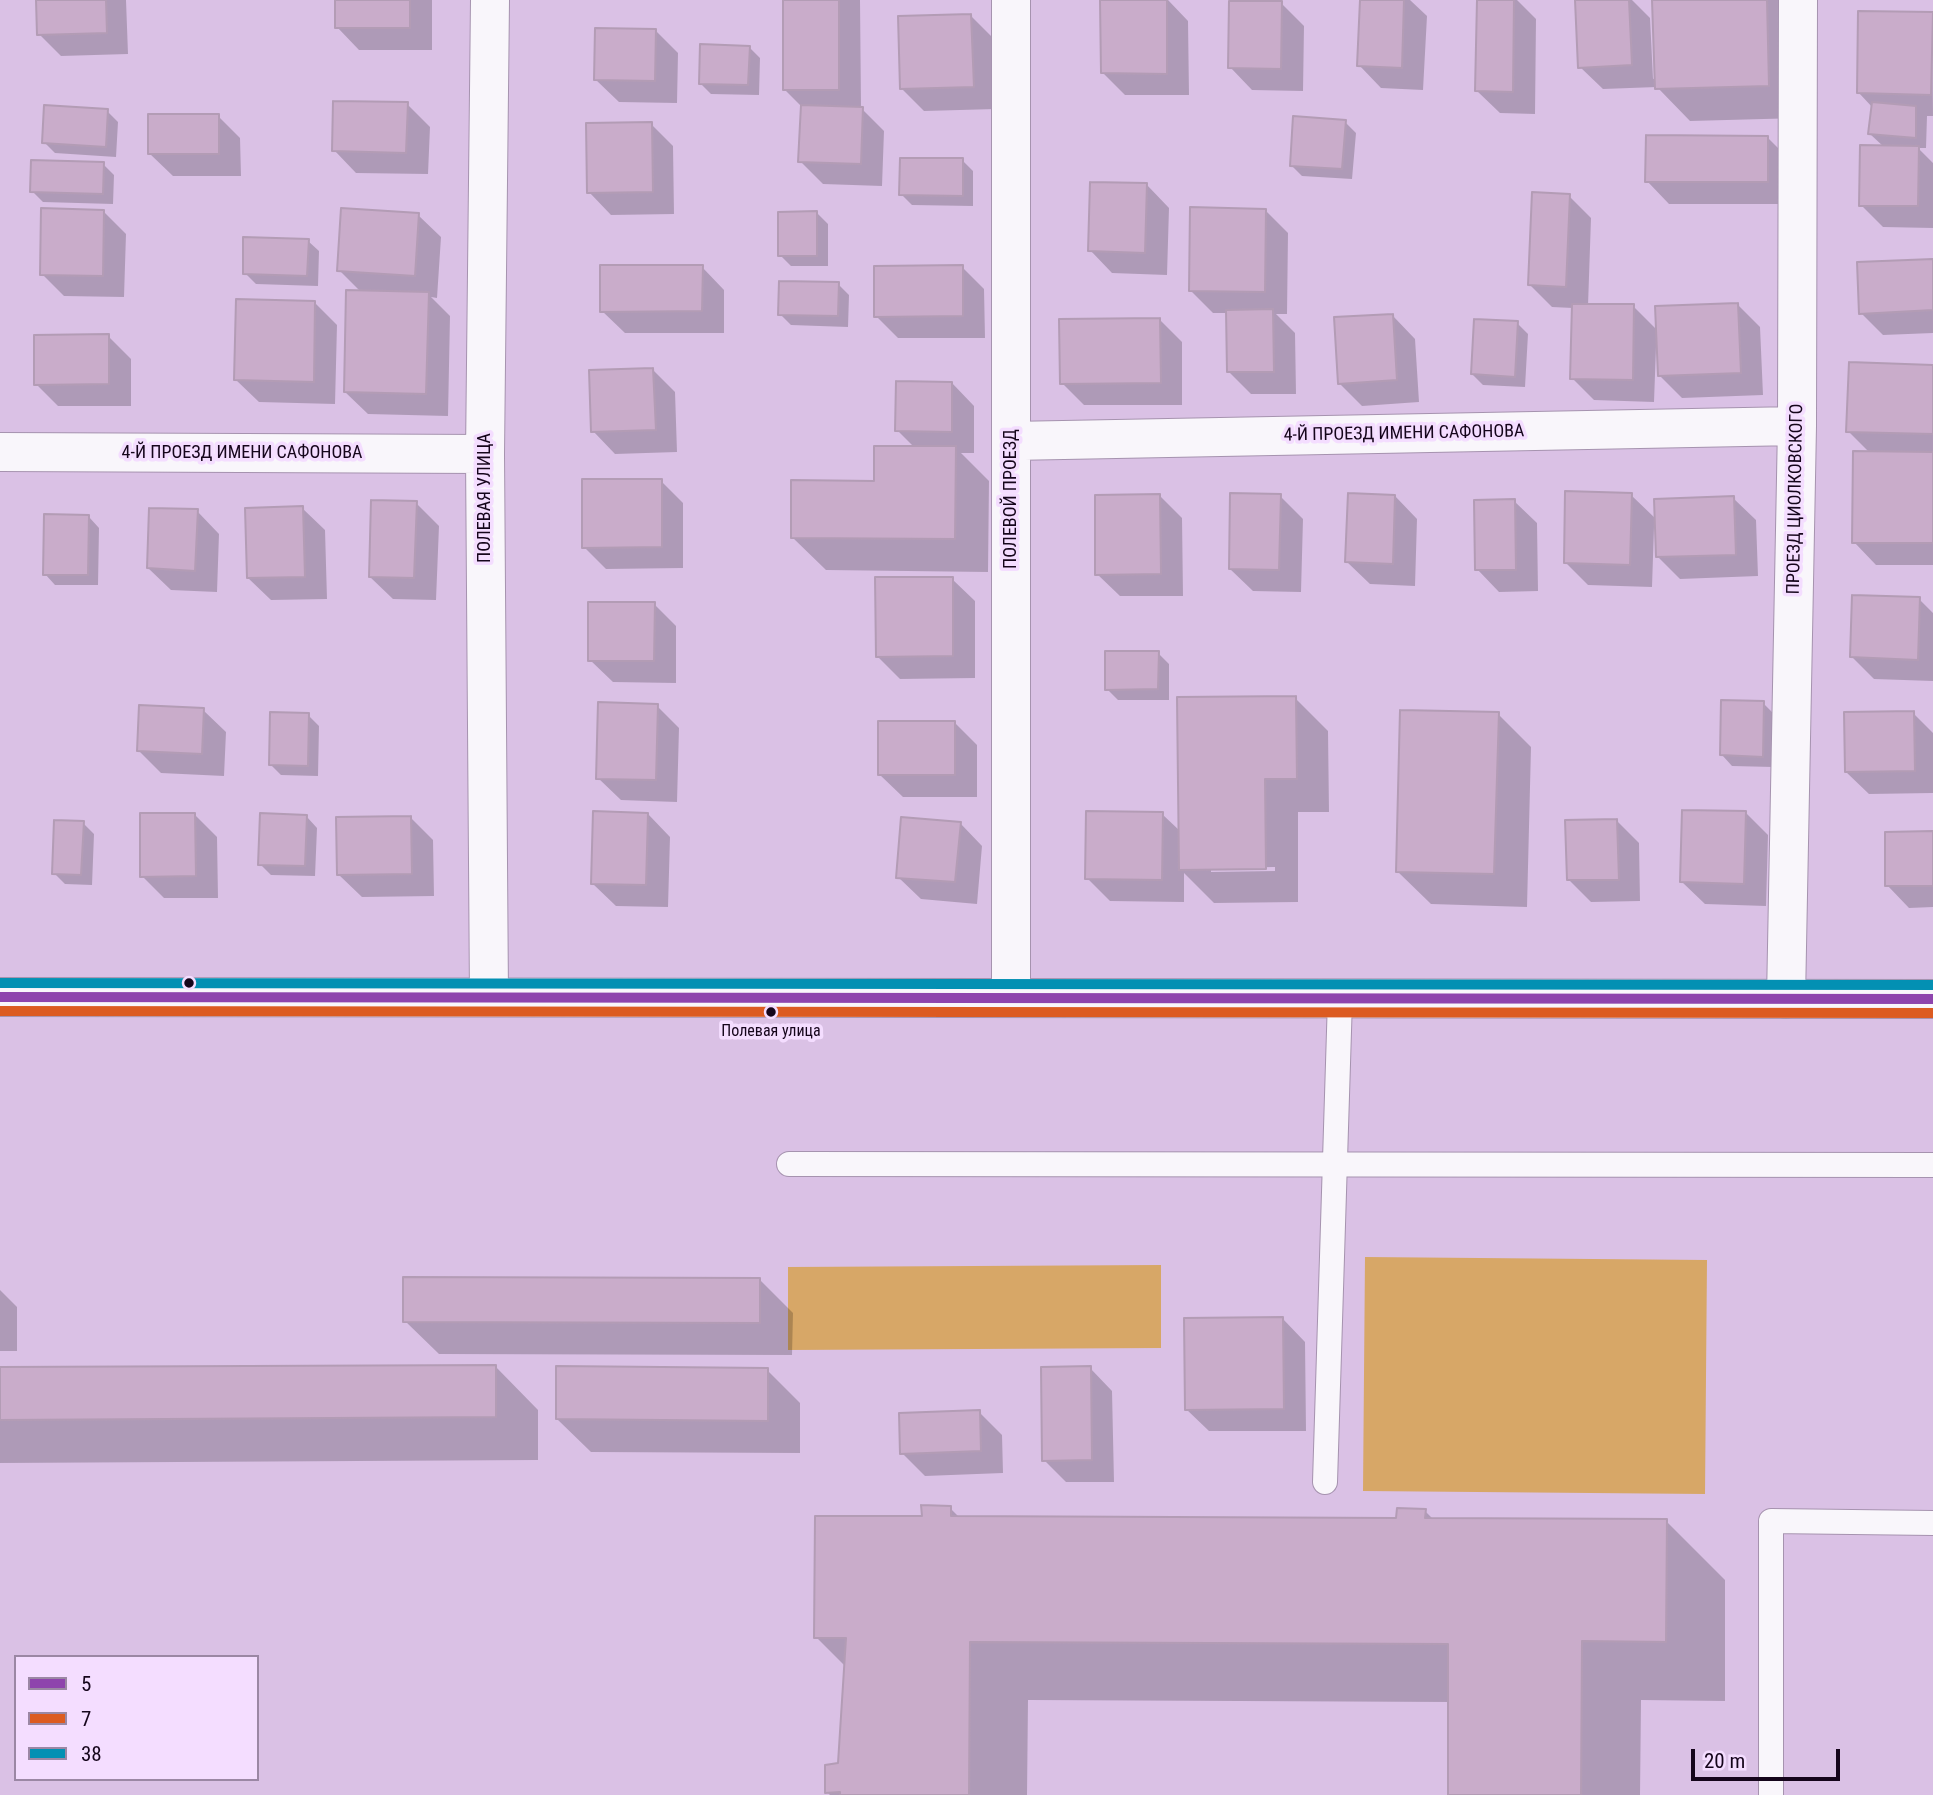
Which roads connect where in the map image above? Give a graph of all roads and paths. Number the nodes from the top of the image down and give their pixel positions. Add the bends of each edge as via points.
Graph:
1 (490, 0) edge
2 (1011, 0) edge
3 (1798, 0) edge
4 (1797, 426) junction
5 (1011, 441) junction
6 (0, 452) edge
7 (485, 454) junction
8 (0, 997) edge
9 (489, 997) junction
10 (1011, 998) junction
11 (1340, 999) junction
12 (1786, 999) junction
13 (1933, 999) edge
14 (789, 1164) dead end
15 (1334, 1164) junction
16 (1933, 1165) edge
17 (1325, 1482) dead end
18 (1933, 1523) edge
19 (1771, 1795) edge

1 - 7 street, ПОЛЕВАЯ УЛИЦА
2 - 5 street, ПОЛЕВОЙ ПРОЕЗД
3 - 4 street, ПРОЕЗД ЦИОЛКОВСКОГО
4 - 5 street, 4-Й ПРОЕЗД ИМЕНИ САФОНОВА
4 - 12 street, ПРОЕЗД ЦИОЛКОВСКОГО
5 - 10 street, ПОЛЕВОЙ ПРОЕЗД
6 - 7 street, 4-Й ПРОЕЗД ИМЕНИ САФОНОВА
7 - 9 street, ПОЛЕВАЯ УЛИЦА
8 - 9 street
9 - 10 street
10 - 11 street
11 - 12 street
11 - 15 lane
12 - 13 street
14 - 15 lane
15 - 16 lane
15 - 17 lane
18 - 19 lane via 1771,1521

